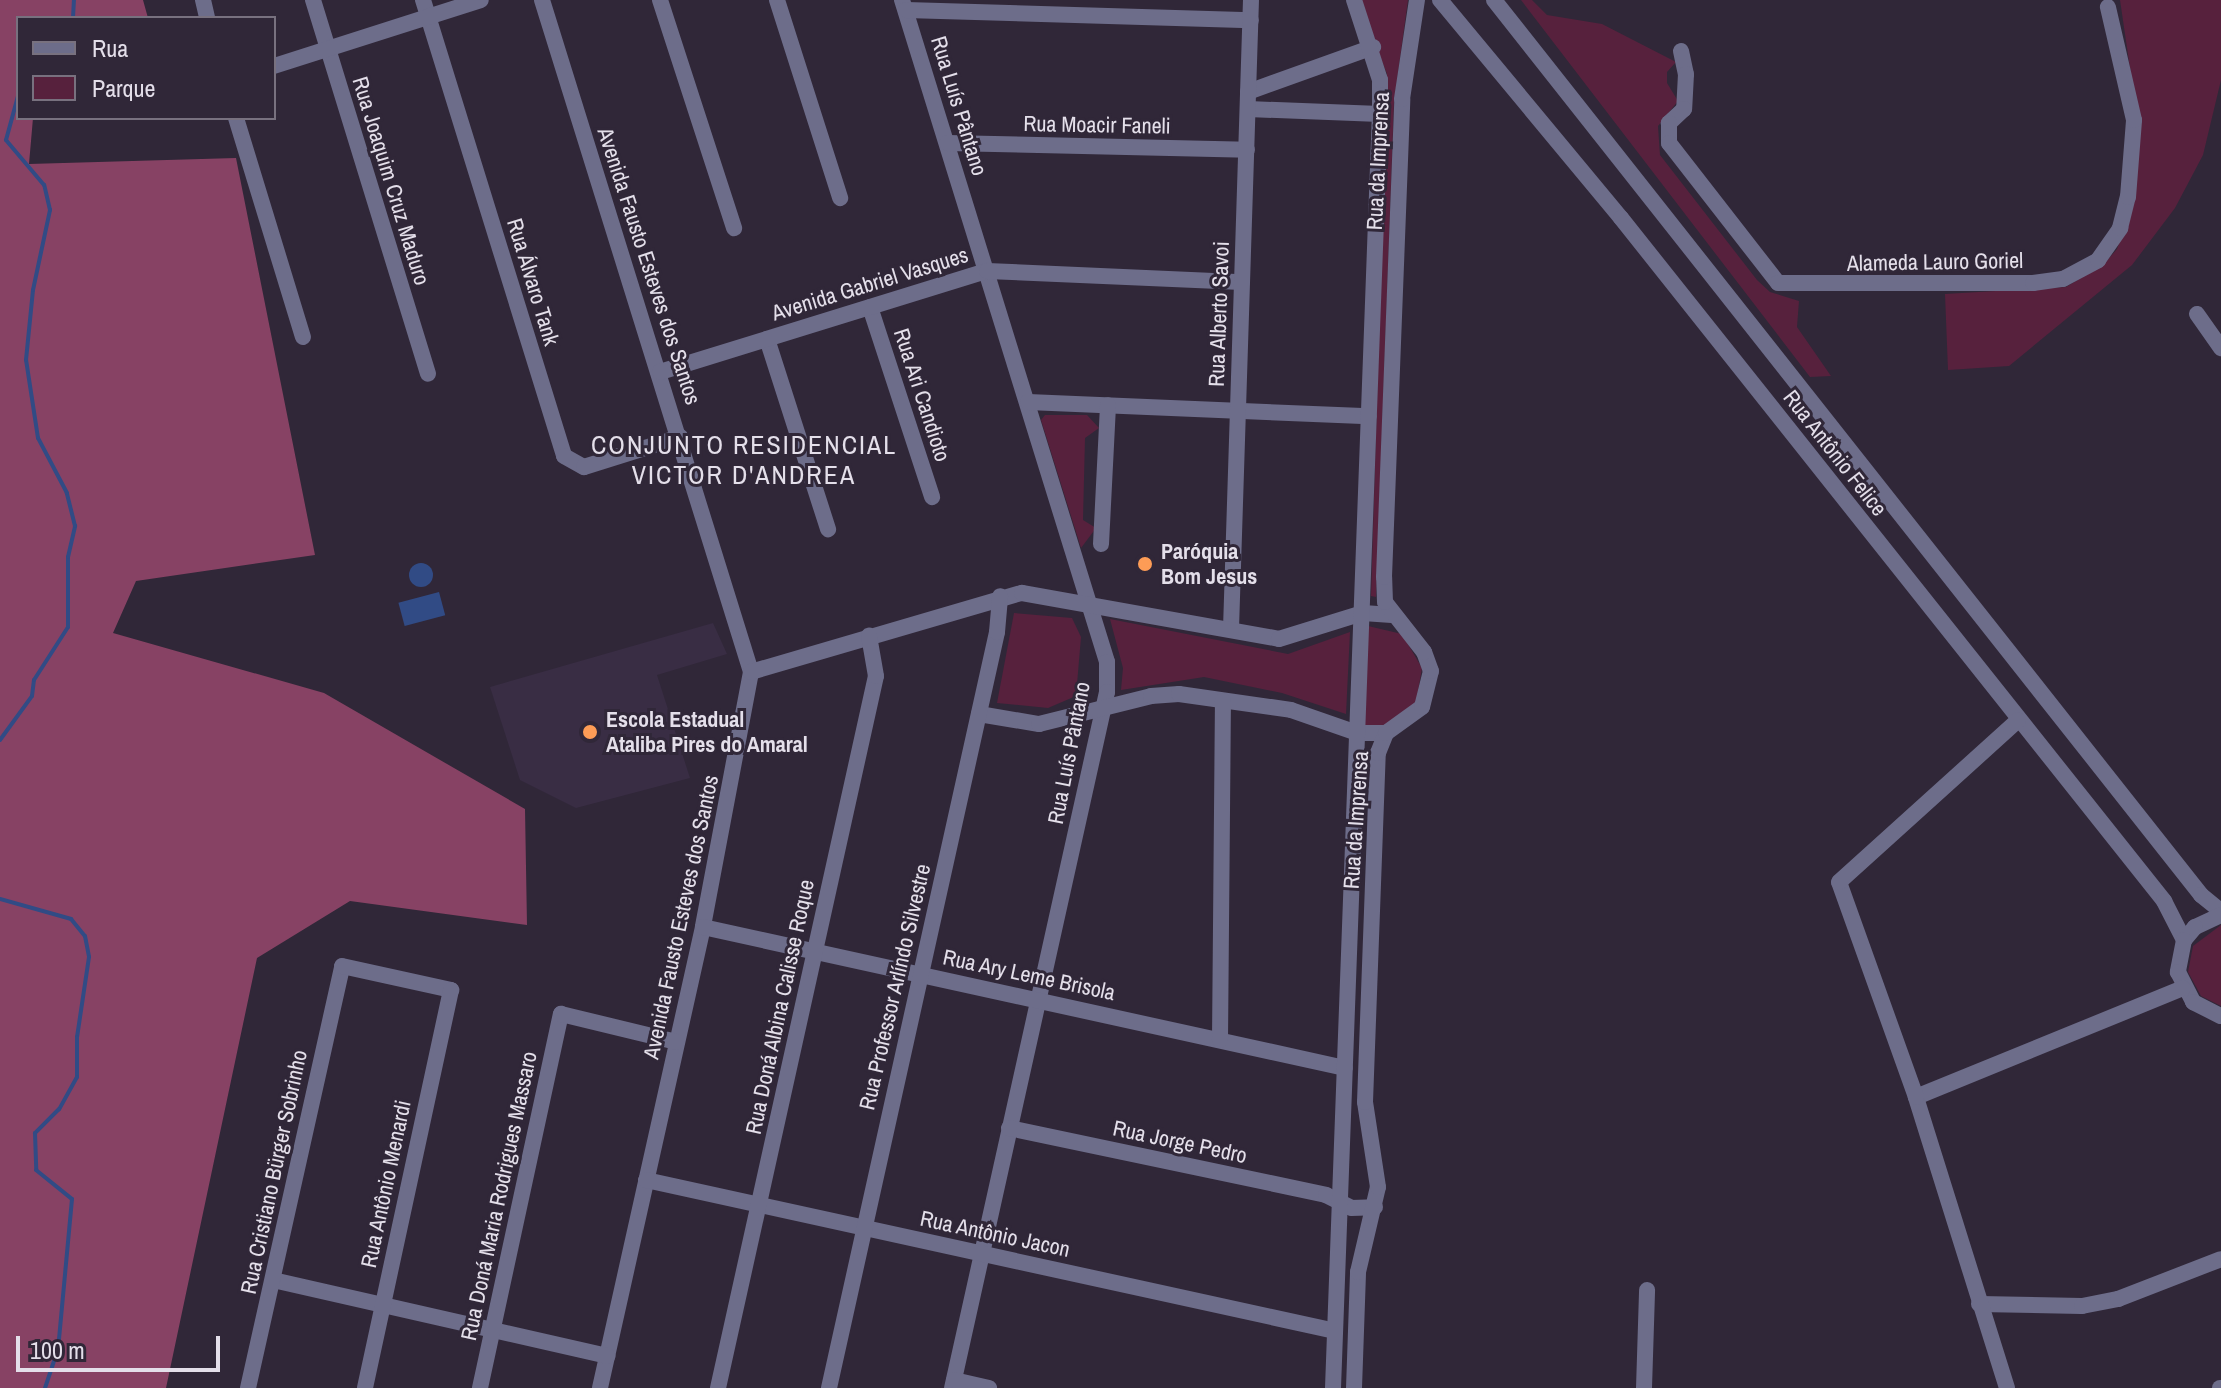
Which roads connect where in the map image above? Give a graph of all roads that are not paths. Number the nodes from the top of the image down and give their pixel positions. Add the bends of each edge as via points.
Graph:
1 (313, 0) edge
2 (423, 0) edge
3 (481, 0) edge
4 (542, 0) edge
5 (660, 0) edge
6 (777, 0) edge
7 (1251, 0) edge
8 (1354, 0) edge
9 (1417, 0) edge
10 (1440, 0) edge
11 (1494, 0) edge
12 (904, 5) edge
13 (2108, 7) dead end
14 (428, 17) junction
15 (1251, 20) junction
16 (1373, 47) junction
17 (327, 49) junction
18 (1681, 51) dead end
19 (276, 65) edge
20 (1248, 92) junction
21 (1248, 109) junction
22 (1380, 114) junction
23 (237, 120) edge
24 (947, 143) junction
25 (1247, 150) junction
26 (840, 198) dead end
27 (734, 228) dead end
28 (987, 271) junction
29 (1242, 282) junction
30 (870, 307) junction
31 (2197, 314) dead end
32 (303, 337) dead end
33 (767, 339) junction
34 (2221, 348) edge
35 (660, 372) junction
36 (428, 374) dead end
37 (1028, 402) junction
38 (1108, 405) junction
39 (1238, 410) junction
40 (1369, 416) junction
41 (680, 437) junction
42 (932, 497) dead end
43 (828, 529) dead end
44 (1101, 544) dead end
45 (1000, 596) junction
46 (1091, 604) junction
47 (1363, 613) junction
48 (1392, 615) junction
49 (1231, 629) junction
50 (869, 636) junction
51 (751, 672) junction
52 (1223, 701) junction
53 (1104, 708) junction
54 (979, 714) junction
55 (2018, 720) junction
56 (1357, 733) junction
57 (1386, 733) junction
58 (2221, 913) edge
59 (703, 927) junction
60 (2184, 940) junction
61 (815, 951) junction
62 (921, 974) junction
63 (2183, 988) junction
64 (451, 990) joint
65 (1038, 999) junction
66 (2221, 1016) edge
67 (1220, 1040) junction
68 (677, 1042) junction
69 (1345, 1068) junction
70 (1916, 1097) junction
71 (1009, 1128) junction
72 (646, 1180) junction
73 (1340, 1202) junction
74 (759, 1205) junction
75 (1375, 1207) junction
76 (864, 1228) junction
77 (982, 1254) junction
78 (2221, 1259) edge
79 (273, 1280) junction
80 (1647, 1290) dead end
81 (1979, 1304) junction
82 (383, 1305) junction
83 (492, 1330) junction
84 (1335, 1331) junction
85 (607, 1356) junction
86 (953, 1384) edge
87 (248, 1388) edge
88 (365, 1388) edge
89 (480, 1388) edge
90 (600, 1388) edge
91 (718, 1388) edge
92 (829, 1388) edge
93 (989, 1388) edge
94 (1333, 1388) edge
95 (1354, 1388) edge
96 (1644, 1388) edge
97 (2007, 1388) edge

1 - 17 street, Rua Joaquim Cruz Maduro
2 - 14 street, Rua Álvaro Tank
3 - 14 street
4 - 35 street, Avenida Fausto Esteves dos Santos
5 - 27 street
6 - 26 street
7 - 15 street, Rua Alberto Savoi
8 - 16 street, Rua da Imprensa
9 - 48 street, Rua da Imprensa via 1402,99 1384,577 1385,602
10 - 55 street, Rua Antônio Felice via 1621,218
11 - 58 street, Rua Antônio Felice via 2201,895
12 - 15 street
12 - 24 street, Rua Luís Pântano
13 - 18 street, Alameda Lauro Goriel via 2134,120 2120,228 2098,260 2063,279 2033,283 1778,283 1669,143 1669,123 1684,109
14 - 17 street
14 - 41 street, Rua Álvaro Tank via 564,456 571,465 584,467
15 - 20 street, Rua Alberto Savoi
16 - 20 street
16 - 22 street, Rua da Imprensa
17 - 19 street
17 - 36 street, Rua Joaquim Cruz Maduro
20 - 21 street, Rua Alberto Savoi
21 - 22 street
21 - 25 street, Rua Alberto Savoi
22 - 40 street, Rua da Imprensa
23 - 32 street
24 - 25 street, Rua Moacir Faneli
24 - 28 street, Rua Luís Pântano
25 - 29 street, Rua Alberto Savoi
28 - 29 street, Avenida Gabriel Vasques
28 - 30 street, Avenida Gabriel Vasques
28 - 37 street, Rua Luís Pântano
29 - 39 street, Rua Alberto Savoi
30 - 33 street, Avenida Gabriel Vasques
30 - 42 street, Rua Ari Candioto
31 - 34 street
33 - 35 street, Avenida Gabriel Vasques
33 - 43 street
35 - 41 street, Avenida Fausto Esteves dos Santos
37 - 38 street
37 - 46 street, Rua Luís Pântano
38 - 39 street
38 - 44 street
39 - 40 street
39 - 49 street, Rua Alberto Savoi
40 - 47 street, Rua da Imprensa
41 - 51 street, Avenida Fausto Esteves dos Santos
45 - 46 street via 1022,593
45 - 50 street
45 - 54 street, Rua Professor Arlíndo Silvestre
46 - 49 street
46 - 53 street, Rua Luís Pântano via 1107,662
47 - 48 street
47 - 49 street via 1279,639
47 - 56 street, Rua da Imprensa
48 - 57 street, Rua da Imprensa via 1412,634 1431,671 1422,707
50 - 51 street
50 - 61 street, Rua Doná Albina Calisse Roque via 876,676
51 - 59 street, Avenida Fausto Esteves dos Santos
52 - 53 street via 1151,696
52 - 56 street via 1291,710
52 - 67 street
53 - 54 street via 1039,724
53 - 65 street, Rua Luís Pântano
54 - 62 street, Rua Professor Arlíndo Silvestre
55 - 60 street, Rua Antônio Felice via 2164,901
55 - 70 street via 1839,882
56 - 57 street
56 - 69 street, Rua da Imprensa
57 - 75 street, Rua da Imprensa via 1378,753 1365,1102 1378,1187
58 - 60 street via 2195,927
59 - 61 street, Rua Ary Leme Brisola
59 - 68 street, Avenida Fausto Esteves dos Santos
60 - 63 street via 2178,956
61 - 62 street, Rua Ary Leme Brisola
61 - 74 street, Rua Doná Albina Calisse Roque
62 - 65 street, Rua Ary Leme Brisola
62 - 76 street, Rua Professor Arlíndo Silvestre
63 - 66 street via 2206,1012
63 - 70 street
64 - 79 street, Rua Cristiano Bürger Sobrinho via 342,966
64 - 82 street, Rua Antônio Menardi
65 - 67 street, Rua Ary Leme Brisola
65 - 71 street, Rua Luís Pântano
67 - 69 street, Rua Ary Leme Brisola
68 - 72 street, Avenida Fausto Esteves dos Santos
68 - 83 street, Rua Doná Maria Rodrigues Massaro via 561,1014
69 - 73 street, Rua da Imprensa
70 - 81 street
71 - 73 street, Rua Jorge Pedro
71 - 77 street, Rua Luís Pântano
72 - 74 street, Rua Antônio Jacon
72 - 85 street, Avenida Fausto Esteves dos Santos
73 - 75 street, Rua Jorge Pedro via 1363,1210
73 - 84 street, Rua da Imprensa
74 - 76 street, Rua Antônio Jacon
74 - 91 street, Rua Doná Albina Calisse Roque
75 - 95 street, Rua da Imprensa via 1358,1272
76 - 77 street, Rua Antônio Jacon
76 - 92 street, Rua Professor Arlíndo Silvestre
77 - 84 street, Rua Antônio Jacon
77 - 86 street, Rua Luís Pântano
78 - 81 street via 2118,1299 2082,1306
79 - 82 street
79 - 87 street, Rua Cristiano Bürger Sobrinho
80 - 96 street
81 - 97 street
82 - 83 street
82 - 88 street, Rua Antônio Menardi
83 - 85 street
83 - 89 street, Rua Doná Maria Rodrigues Massaro
84 - 94 street, Rua da Imprensa
85 - 90 street, Avenida Fausto Esteves dos Santos
86 - 93 street

